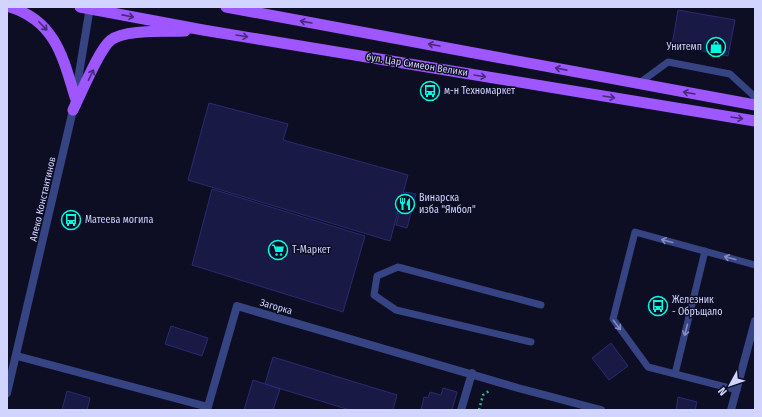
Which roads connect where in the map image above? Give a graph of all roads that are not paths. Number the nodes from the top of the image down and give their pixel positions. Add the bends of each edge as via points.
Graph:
1 (10, 7) edge
2 (226, 7) edge
3 (87, 8) edge
4 (203, 30) junction
5 (638, 84) junction
6 (75, 97) junction
7 (755, 97) edge
8 (755, 105) edge
9 (73, 110) junction
10 (755, 121) edge
11 (705, 252) junction
12 (755, 265) edge
13 (541, 305) dead end
14 (755, 322) edge
15 (531, 342) dead end
16 (17, 356) junction
17 (472, 373) junction
18 (675, 374) junction
19 (737, 390) junction
20 (7, 393) edge
21 (207, 409) edge
22 (461, 410) edge
23 (601, 410) edge
24 (731, 410) edge

1 -> 6 main road via 30,15 50,34 62,54
5 -> 2 main road
3 -> 4 main road, бул. Цар Симеон Велики
3 - 6 street, Алеко Константинов
9 -> 4 main road via 102,52 112,39 131,34
4 -> 10 main road, бул. Цар Симеон Велики
5 - 7 lane via 668,62 730,74
8 -> 5 main road
6 - 9 street, Алеко Константинов
9 - 16 street, Алеко Константинов
12 -> 11 lane
11 -> 18 lane
11 -> 18 lane via 635,232 612,319 648,366
13 - 15 lane via 398,267 377,276 374,295 396,310
14 - 19 street
16 - 20 street, Алеко Константинов
16 - 21 street, Загорка
17 - 21 street, Загорка via 237,306
17 - 22 street
17 - 23 street, Загорка
18 - 19 lane
19 - 24 street

